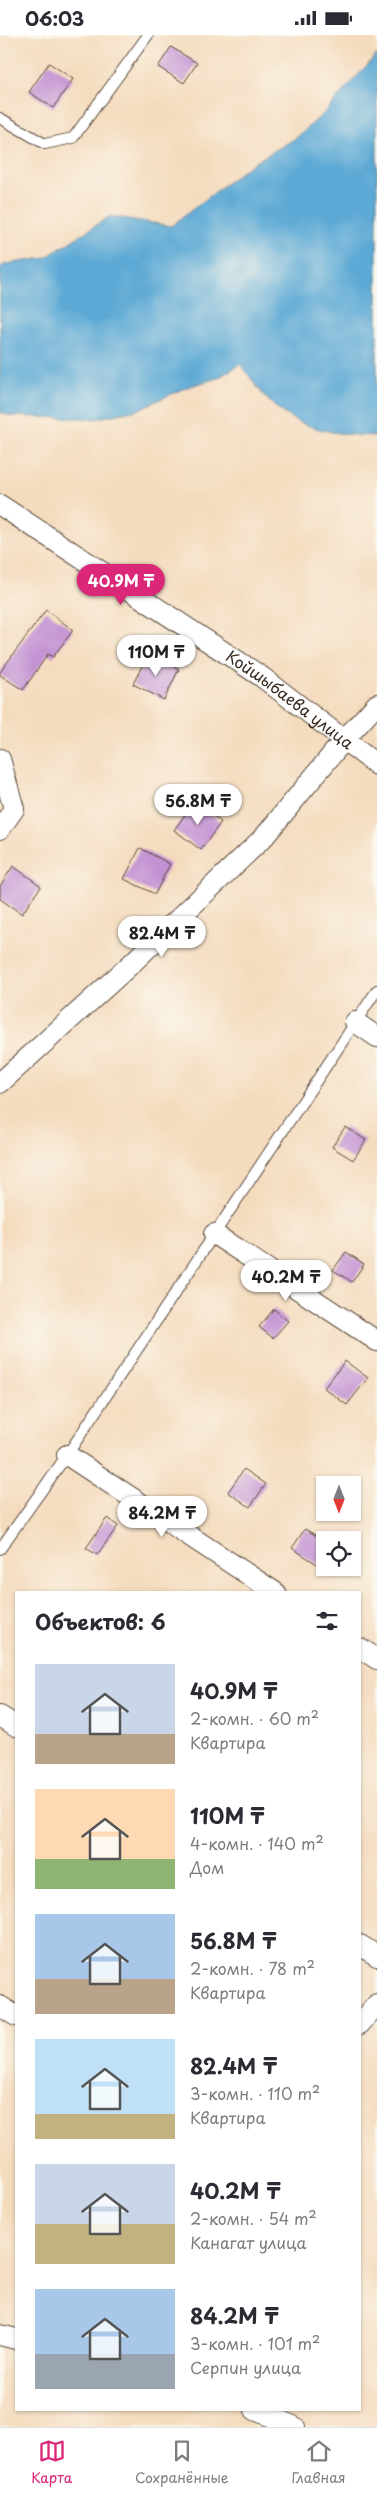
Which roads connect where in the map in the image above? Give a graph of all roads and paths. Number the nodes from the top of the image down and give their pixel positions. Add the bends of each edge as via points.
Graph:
1 (148, 35) edge
2 (0, 118) edge
3 (0, 505) edge
4 (377, 705) edge
5 (344, 740) junction
6 (0, 759) edge
7 (377, 765) edge
8 (0, 829) edge
9 (377, 990) edge
10 (355, 1022) junction
11 (377, 1037) edge
12 (0, 1083) edge
13 (214, 1235) junction
14 (377, 1341) edge
15 (67, 1455) junction
16 (0, 1549) edge
17 (273, 1591) edge
18 (361, 1649) edge
19 (377, 1659) edge
20 (0, 1716) edge
21 (15, 1725) edge
22 (361, 1946) edge
23 (377, 1955) edge
24 (377, 2004) edge
25 (0, 2006) edge
26 (15, 2015) edge
27 (361, 2023) edge
28 (0, 2335) edge
29 (15, 2339) edge
30 (257, 2411) edge
31 (295, 2427) edge

1 - 2 lane via 72,139 45,144
3 - 5 street, Койшыбаева улица via 262,677
4 - 5 street
5 - 7 street, Койшыбаева улица
5 - 12 street via 264,837
6 - 8 street via 14,809
9 - 10 lane
10 - 11 street
10 - 13 lane
13 - 14 street
13 - 15 lane
15 - 16 lane
15 - 17 street
18 - 19 street
20 - 21 street
22 - 23 street
24 - 27 street
25 - 26 street
28 - 29 street
30 - 31 street

